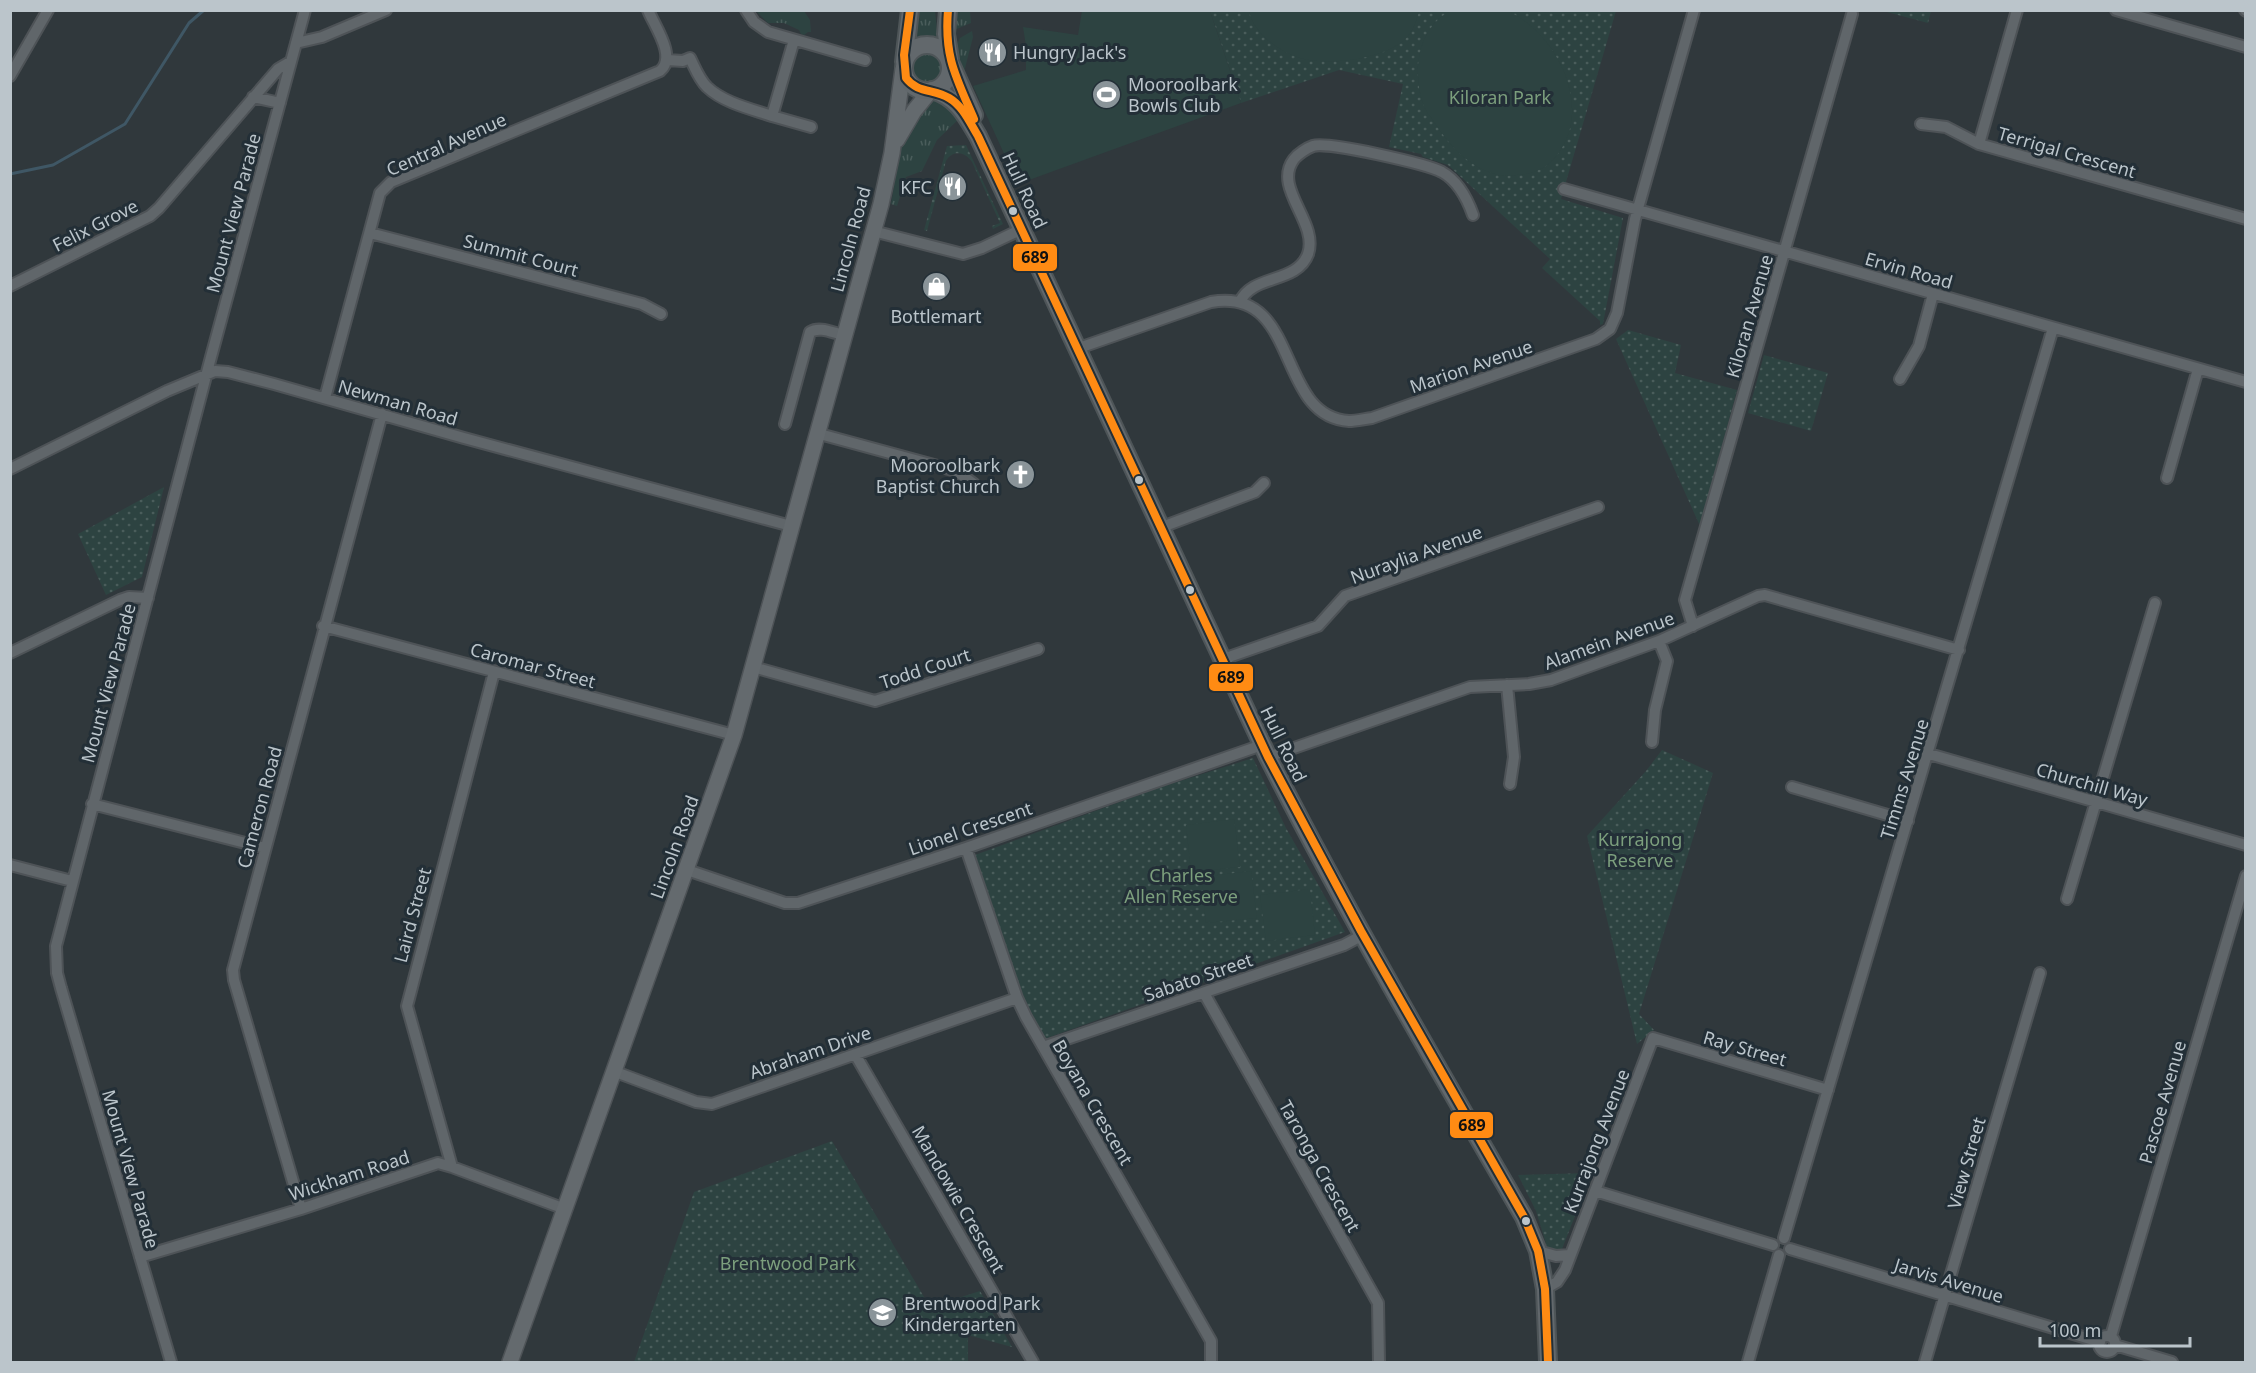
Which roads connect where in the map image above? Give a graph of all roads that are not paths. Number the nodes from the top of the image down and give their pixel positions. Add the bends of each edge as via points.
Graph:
1 (48, 10) edge
2 (305, 10) edge
3 (386, 10) edge
4 (648, 10) edge
5 (746, 10) edge
6 (910, 10) edge
7 (948, 10) edge
8 (1694, 10) edge
9 (2017, 10) edge
10 (2116, 10) edge
11 (1852, 14) dead end
12 (794, 40) junction
13 (296, 43) junction
14 (2246, 47) edge
15 (667, 60) junction
16 (866, 60) dead end
17 (950, 61) junction
18 (291, 62) junction
19 (903, 68) junction
20 (10, 76) edge
21 (932, 90) junction
22 (253, 97) junction
23 (280, 103) junction
24 (772, 116) junction
25 (1921, 124) dead end
26 (811, 127) dead end
27 (978, 136) junction
28 (1978, 144) junction
29 (892, 153) junction
30 (1564, 189) dead end
31 (1638, 210) junction
32 (1473, 215) dead end
33 (2246, 219) edge
34 (1022, 229) junction
35 (873, 231) junction
36 (370, 233) junction
37 (1785, 251) junction
38 (10, 286) edge
39 (1933, 294) junction
40 (1240, 302) junction
41 (661, 314) dead end
42 (2053, 328) junction
43 (844, 336) junction
44 (1079, 348) junction
45 (2198, 369) junction
46 (207, 374) junction
47 (1900, 379) dead end
48 (2246, 382) edge
49 (325, 398) junction
50 (382, 414) junction
51 (785, 424) dead end
52 (816, 433) junction
53 (10, 469) edge
54 (2167, 478) dead end
55 (1264, 483) dead end
56 (974, 484) dead end
57 (1598, 507) dead end
58 (791, 526) junction
59 (1162, 527) junction
60 (148, 598) junction
61 (2155, 603) dead end
62 (323, 626) junction
63 (1694, 626) junction
64 (1659, 641) junction
65 (1038, 649) dead end
66 (1959, 650) junction
67 (10, 653) edge
68 (1222, 659) junction
69 (753, 667) junction
70 (494, 672) junction
71 (1507, 685) junction
72 (734, 735) junction
73 (1652, 742) dead end
74 (1265, 751) junction
75 (1929, 754) junction
76 (1510, 784) dead end
77 (1792, 787) dead end
78 (2095, 802) junction
79 (92, 804) junction
80 (1908, 821) junction
81 (2246, 845) edge
82 (265, 848) junction
83 (966, 848) junction
84 (10, 865) edge
85 (687, 870) junction
86 (2246, 876) edge
87 (72, 881) junction
88 (2067, 899) dead end
89 (1363, 935) junction
90 (2040, 973) dead end
91 (1204, 993) junction
92 (1017, 998) junction
93 (1653, 1038) joint
94 (1042, 1047) junction
95 (855, 1054) junction
96 (613, 1071) junction
97 (1828, 1090) junction
98 (452, 1167) junction
99 (1595, 1191) junction
100 (301, 1209) junction
101 (565, 1209) junction
102 (1781, 1250) junction
103 (1538, 1251) junction
104 (1570, 1255) junction
105 (140, 1257) junction
106 (1545, 1288) junction
107 (1944, 1296) junction
108 (2107, 1348) edge
109 (171, 1362) edge
110 (510, 1362) edge
111 (1033, 1362) edge
112 (1211, 1362) edge
113 (1379, 1362) edge
114 (1548, 1362) edge
115 (1748, 1362) edge
116 (1925, 1362) edge
117 (2172, 1362) edge

1 - 20 street
2 - 13 street, Mount View Parade
3 - 13 street via 322,37
4 - 15 street
5 - 12 street via 753,22 768,32
6 - 19 main road
7 - 17 main road, Hull Road
8 - 31 street, Marion Avenue
9 - 28 street, Terrigal Crescent
10 - 14 street
11 - 37 street, Kiloran Avenue
12 - 16 street
12 - 24 street
13 - 18 street, Mount View Parade
15 - 24 street via 690,58 701,79 716,94
15 - 36 street, Central Avenue via 660,71 392,182 380,193
17 - 19 main road via 942,49 926,45 913,51
17 - 21 main road via 947,81
17 - 27 main road, Hull Road via 973,113
18 - 22 street, Felix Grove via 278,69
18 - 23 street, Mount View Parade
19 - 21 main road via 912,86
19 - 29 main road, Lincoln Road
21 - 27 main road, Hull Road via 959,106
21 - 29 main road, Lincoln Road via 907,121
22 - 23 street
22 - 38 street, Felix Grove via 150,216
23 - 46 street, Mount View Parade
24 - 26 street
25 - 28 street via 1946,127
27 - 34 main road, Hull Road
28 - 33 street, Terrigal Crescent
29 - 35 main road, Lincoln Road
30 - 31 street, Ervin Road
31 - 37 street, Ervin Road
31 - 40 street, Marion Avenue via 1617,313 1610,328 1596,339 1372,418 1340,419 1312,404 1272,325
32 - 40 street via 1455,182 1434,168 1330,145 1312,146 1295,159 1289,175 1291,192 1309,232 1307,256 1297,269 1246,291
34 - 35 street via 963,254
34 - 44 main road, Hull Road
35 - 43 main road, Lincoln Road
36 - 41 street, Summit Court via 642,304
36 - 49 street, Central Avenue
37 - 39 street, Ervin Road
37 - 63 street, Kiloran Avenue via 1685,600
39 - 42 street, Ervin Road
39 - 47 street via 1919,346
40 - 44 street via 1211,302
42 - 45 street, Ervin Road
42 - 66 street, Timms Avenue
43 - 51 street via 825,330 810,332
43 - 52 main road, Lincoln Road
44 - 59 main road, Hull Road
45 - 48 street, Ervin Road
45 - 54 street
46 - 49 street, Newman Road via 228,372
46 - 53 street, Newman Road
46 - 60 street, Mount View Parade
49 - 50 street, Newman Road
50 - 58 street, Newman Road
50 - 62 street, Cameron Road
52 - 56 street via 956,471
52 - 58 main road, Lincoln Road
55 - 59 street via 1255,492
57 - 68 street, Nuraylia Avenue via 1345,596 1318,626
58 - 69 main road, Lincoln Road
59 - 68 main road, Hull Road
60 - 67 street via 120,600
60 - 79 street, Mount View Parade
61 - 78 street
62 - 70 street, Caromar Street
62 - 82 street, Cameron Road
63 - 64 street, Alamein Avenue
63 - 66 street, Alamein Avenue via 1765,595
64 - 71 street, Alamein Avenue via 1551,680
64 - 73 street via 1667,661
65 - 69 street, Todd Court via 875,701
66 - 75 street, Timms Avenue
68 - 74 main road, Hull Road
69 - 72 main road, Lincoln Road
70 - 72 street, Caromar Street
70 - 98 street, Laird Street via 407,1006
71 - 74 street, Alamein Avenue via 1470,687
71 - 76 street via 1514,756
72 - 85 main road, Lincoln Road
74 - 83 street, Lionel Crescent
74 - 89 main road, Hull Road
75 - 78 street, Churchill Way
75 - 80 street, Timms Avenue
77 - 80 street
78 - 81 street, Churchill Way
78 - 88 street
79 - 82 street
79 - 87 street, Mount View Parade
80 - 97 street, Timms Avenue
82 - 100 street, Cameron Road via 235,960 234,980
83 - 85 street, Lionel Crescent via 798,903 785,903
83 - 92 street, Boyana Crescent
84 - 87 street
85 - 96 main road, Lincoln Road
86 - 108 street, Pascoe Avenue
87 - 105 street, Mount View Parade via 56,946 57,973
89 - 91 street, Sabato Street
89 - 103 main road, Hull Road via 1524,1217
90 - 107 street, View Street
91 - 94 street, Sabato Street
91 - 113 street, Taronga Crescent via 1378,1303
92 - 94 street, Boyana Crescent
92 - 95 street, Abraham Drive
93 - 97 street, Ray Street
93 - 99 street, Kurrajong Avenue
94 - 112 street, Boyana Crescent via 1211,1341
95 - 96 street, Abraham Drive via 712,1104 696,1102
95 - 111 street, Mandowie Crescent
96 - 101 main road, Lincoln Road
97 - 102 street, Timms Avenue via 1784,1238 1776,1240
98 - 100 street, Wickham Road via 438,1163
98 - 101 street, Wickham Road
99 - 102 street, Jarvis Avenue
99 - 104 street, Kurrajong Avenue
100 - 105 street, Wickham Road
101 - 110 main road, Lincoln Road
102 - 107 street, Jarvis Avenue
102 - 115 street
103 - 104 street
103 - 106 main road, Hull Road
104 - 106 street, Kurrajong Avenue via 1557,1282
105 - 109 street, Mount View Parade
106 - 114 main road, Hull Road
107 - 108 street, Jarvis Avenue
107 - 116 street, View Street
108 - 117 street, Jarvis Avenue

